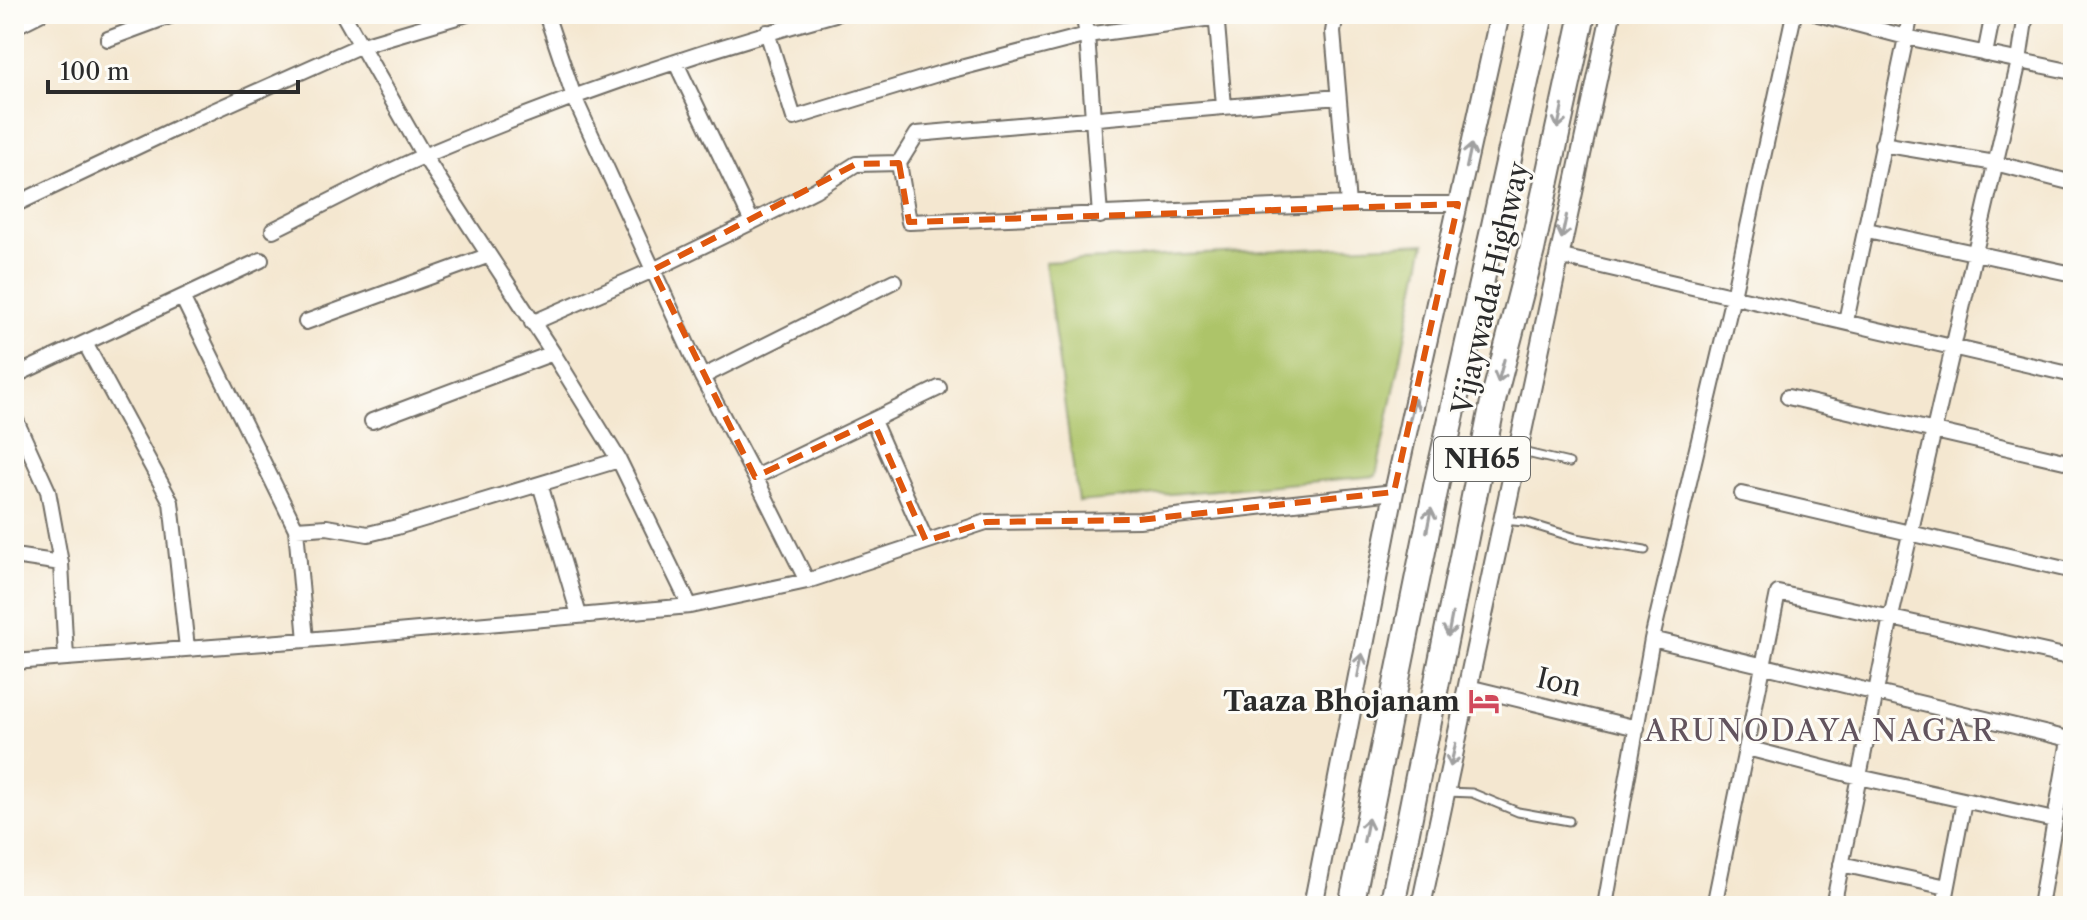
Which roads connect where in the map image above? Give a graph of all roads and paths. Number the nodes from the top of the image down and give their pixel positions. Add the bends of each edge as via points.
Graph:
1 (40, 14) edge
2 (175, 14) edge
3 (343, 14) edge
4 (467, 14) edge
5 (546, 14) edge
6 (835, 14) edge
7 (1083, 14) edge
8 (1336, 14) edge
9 (1500, 14) edge
10 (1541, 14) edge
11 (1583, 14) edge
12 (1611, 14) edge
13 (1794, 14) edge
14 (1818, 14) edge
15 (1911, 14) edge
16 (1993, 14) edge
17 (2026, 14) edge
18 (1224, 16) edge
19 (14, 27) edge
20 (767, 32) junction
21 (1087, 35) junction
22 (1906, 37) junction
23 (108, 39) dead end
24 (359, 46) junction
25 (1985, 54) junction
26 (2019, 61) junction
27 (676, 63) junction
28 (2073, 72) edge
29 (1528, 73) junction
30 (1567, 82) junction
31 (574, 97) junction
32 (1338, 97) junction
33 (1224, 106) junction
34 (1092, 118) junction
35 (1882, 144) junction
36 (424, 156) junction
37 (899, 163) junction
38 (1995, 163) junction
39 (2073, 183) edge
40 (1348, 204) junction
41 (1458, 204) junction
42 (14, 205) edge
43 (1100, 216) junction
44 (752, 222) junction
45 (273, 230) dead end
46 (1867, 230) junction
47 (1974, 253) junction
48 (487, 256) junction
49 (1558, 256) junction
50 (261, 260) dead end
51 (653, 270) junction
52 (2073, 274) edge
53 (894, 281) dead end
54 (1733, 296) junction
55 (183, 299) junction
56 (1846, 321) junction
57 (306, 322) dead end
58 (532, 323) junction
59 (85, 343) junction
60 (1953, 349) junction
61 (553, 353) junction
62 (2073, 375) edge
63 (14, 376) edge
64 (702, 377) junction
65 (939, 388) dead end
66 (1788, 397) dead end
67 (14, 416) edge
68 (372, 421) dead end
69 (873, 421) junction
70 (1934, 432) junction
71 (1516, 450) junction
72 (619, 460) junction
73 (1569, 463) dead end
74 (2073, 463) edge
75 (755, 477) junction
76 (540, 484) junction
77 (1394, 492) junction
78 (1742, 494) dead end
79 (1501, 519) junction
80 (296, 529) junction
81 (1911, 533) junction
82 (926, 541) junction
83 (1645, 550) dead end
84 (14, 556) edge
85 (61, 563) junction
86 (2073, 571) edge
87 (807, 581) junction
88 (690, 606) junction
89 (579, 615) junction
90 (1891, 617) junction
91 (1652, 639) junction
92 (306, 640) junction
93 (187, 648) junction
94 (66, 658) junction
95 (2073, 658) edge
96 (14, 662) edge
97 (1764, 667) junction
98 (1468, 687) junction
99 (1876, 694) junction
100 (1637, 728) junction
101 (2071, 740) edge
102 (1747, 748) junction
103 (1859, 777) junction
104 (1444, 792) junction
105 (1964, 801) junction
106 (2054, 820) junction
107 (1569, 821) dead end
108 (1841, 864) junction
109 (1947, 887) junction
110 (1313, 906) edge
111 (1351, 906) edge
112 (1392, 906) edge
113 (1421, 906) edge
114 (1605, 906) edge
115 (1714, 906) edge
116 (1833, 906) edge
117 (1944, 906) edge
118 (2040, 906) edge

1 - 19 street
2 - 23 street
3 - 24 street
4 - 24 street
5 - 31 street
6 - 20 street
7 - 21 street
8 - 32 street
41 -> 9 street
10 - 29 highway, Vijaywada Highway / NH65
11 - 30 highway, Vijaywada Highway / NH65
12 -> 49 street
13 - 54 street
14 - 22 street
15 - 22 street
16 - 25 street
17 - 26 street
18 - 21 street
18 - 33 street via 1217,24
20 - 21 street via 794,118
20 - 27 street
21 - 34 street
22 - 25 street
22 - 35 street
24 - 36 street
24 - 42 street
25 - 26 street
26 - 28 street
26 - 38 street
27 - 31 street
27 - 44 street
29 - 30 highway
111 -> 29 highway, Vijaywada Highway / NH65 via 1437,482
30 -> 112 highway, Vijaywada Highway / NH65 via 1494,397
31 - 36 street
31 - 51 street
32 - 33 street
32 - 40 street
33 - 34 street
34 - 37 street via 917,134
34 - 43 street
35 - 38 street
35 - 46 street
36 - 45 street
36 - 48 street
37 - 43 street via 909,222
37 - 44 street via 856,164
38 - 39 street
38 - 47 street
40 - 41 street
40 - 43 street
77 -> 41 street
44 - 51 street
46 - 47 street
46 - 56 street
47 - 52 street
47 - 60 street
48 - 57 street
48 - 58 street
49 - 54 street
49 - 71 street
50 - 55 street
51 - 58 street
51 - 64 street
53 - 64 street
54 - 56 street
54 - 91 street
55 - 59 street
55 - 80 street
56 - 60 street
58 - 61 street
59 - 63 street
59 - 93 street via 171,502
60 - 62 street
60 - 70 street
61 - 68 street
61 - 72 street
64 - 75 street
65 - 69 street
66 - 70 street
67 - 85 street via 48,491
69 - 75 street
69 - 82 street
70 - 74 street
70 - 81 street
71 - 73 lane
71 - 79 street
72 - 76 street
72 - 88 street
75 - 87 street
76 - 80 street via 368,534 327,527
76 - 89 street
77 - 82 street via 1139,520 986,522
110 -> 77 street
78 - 81 street
79 - 83 lane
79 - 98 street
80 - 92 street
81 - 86 street
81 - 90 street
82 - 87 street
84 - 85 street
85 - 94 street
87 - 88 street
88 - 89 street
89 - 92 street
90 - 95 street
90 - 97 street via 1778,593
90 - 99 street
91 - 97 street
91 - 100 street
92 - 93 street
93 - 94 street
94 - 96 street
97 - 99 street
97 - 102 street
98 - 100 street, Ion
98 -> 104 street
99 - 101 street
99 - 103 street
100 - 114 street
101 - 106 street
102 - 103 street
102 - 115 street
103 - 105 street
103 - 108 street
104 - 107 lane via 1472,793 1518,812
104 - 113 street
105 - 106 street
105 - 109 street
106 - 118 street
108 - 109 street
108 - 116 street
109 - 117 street

